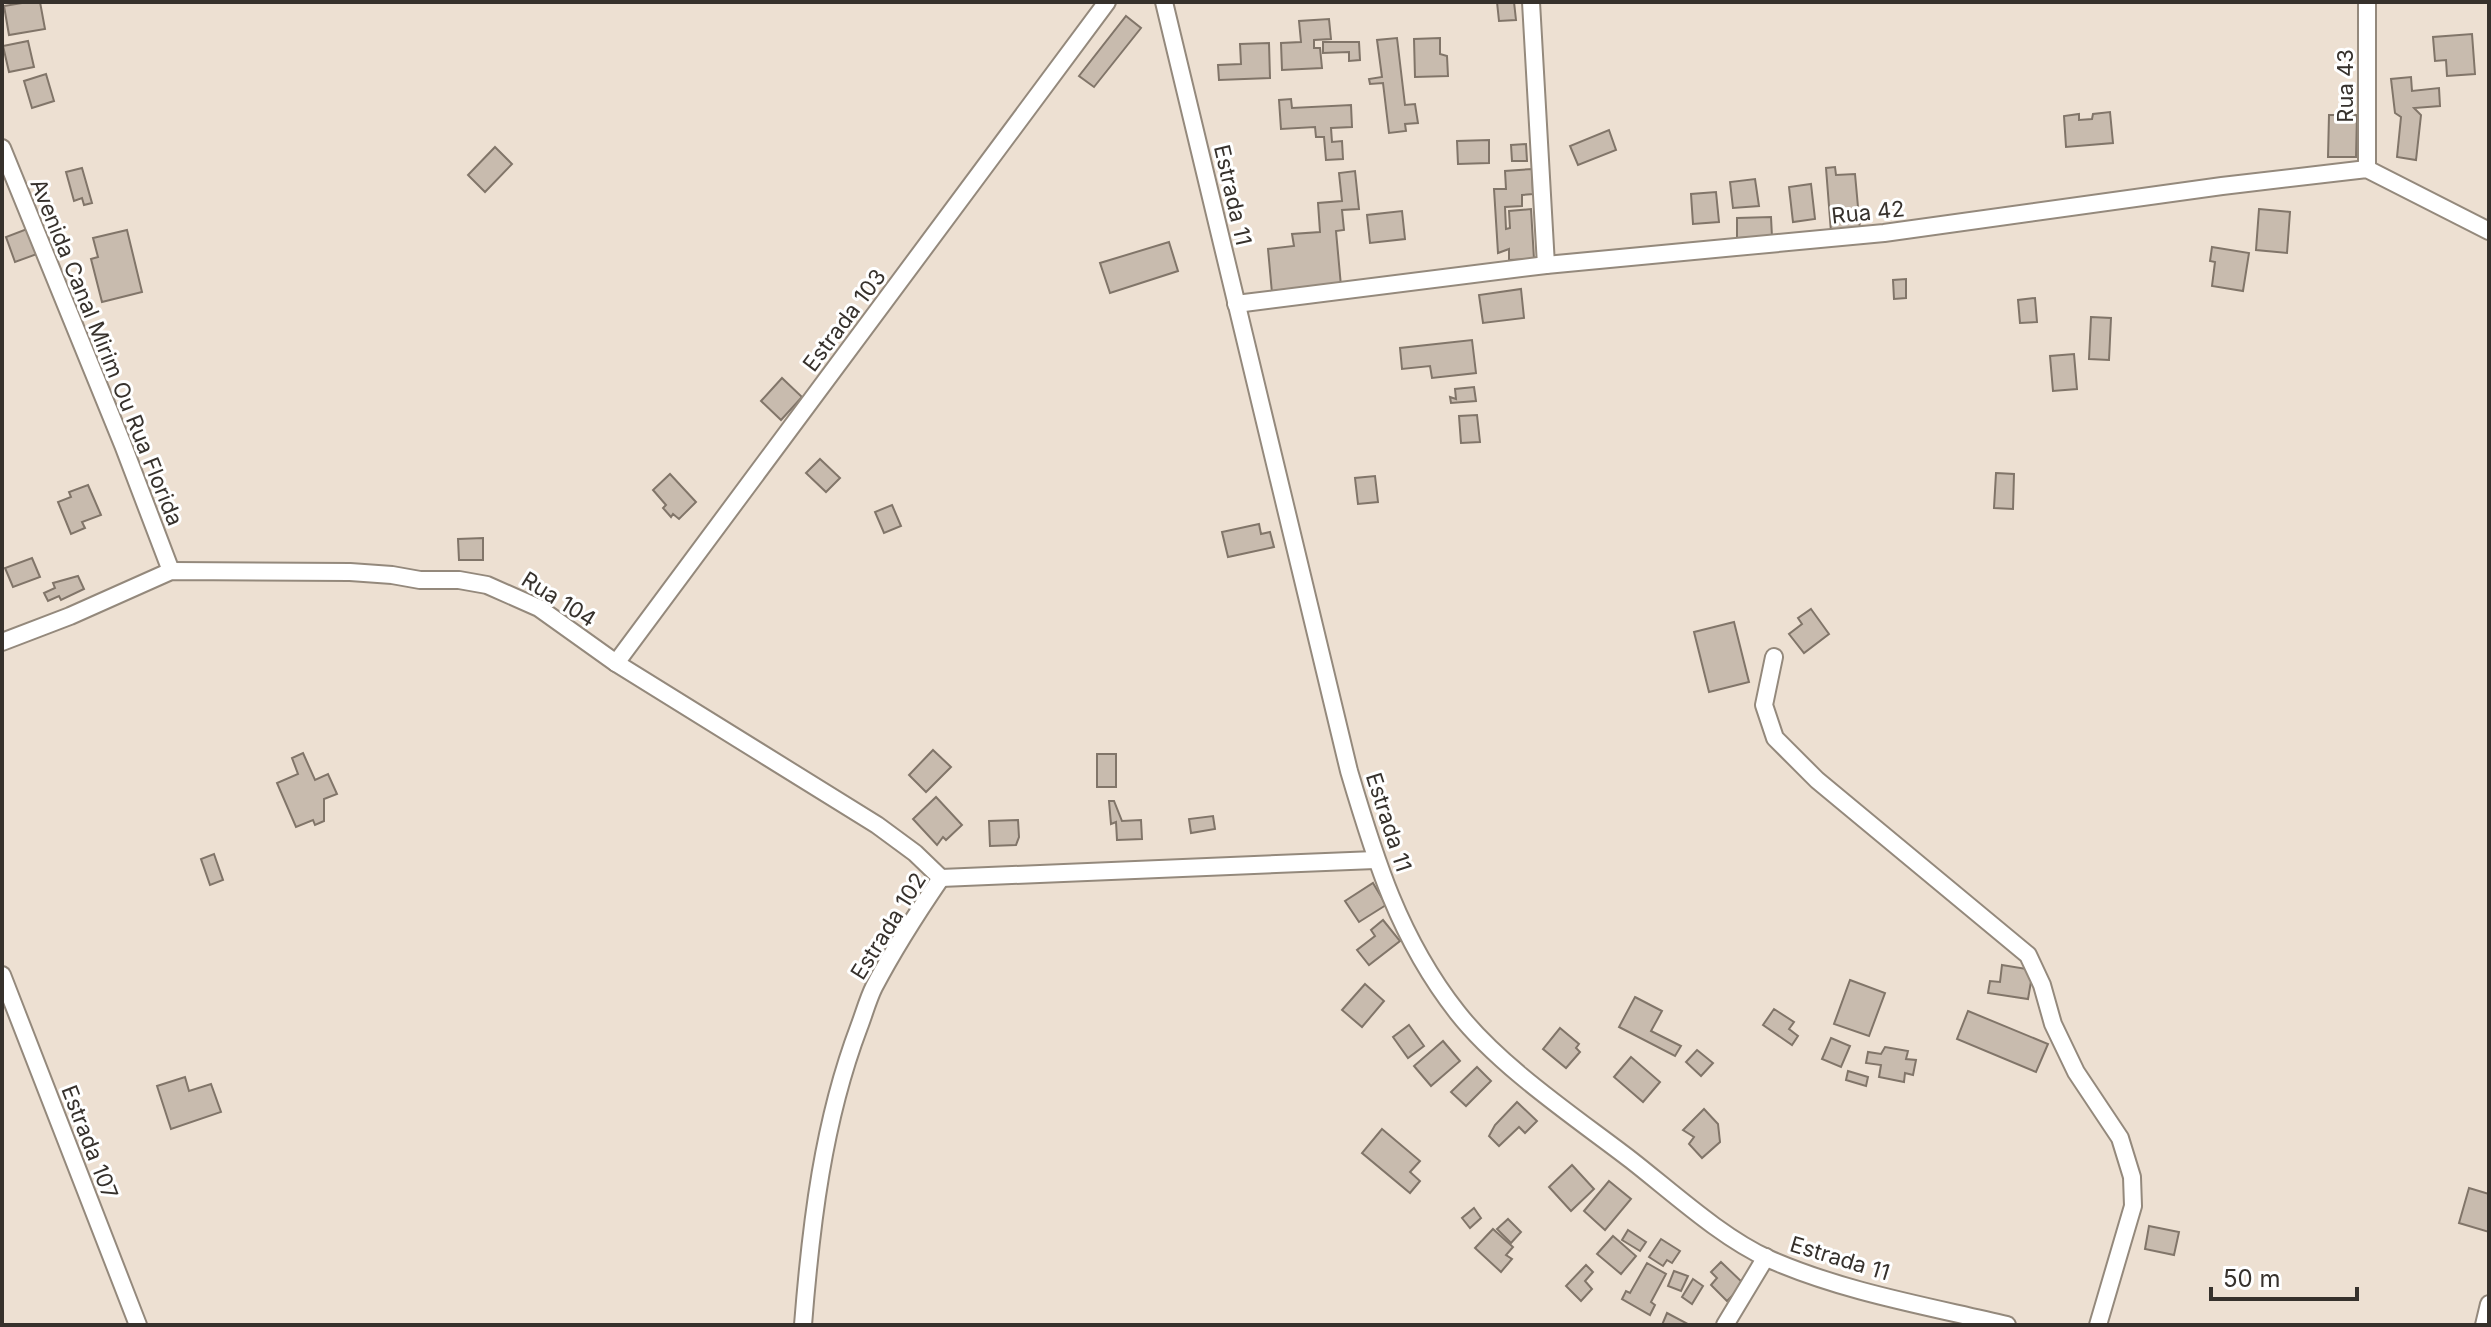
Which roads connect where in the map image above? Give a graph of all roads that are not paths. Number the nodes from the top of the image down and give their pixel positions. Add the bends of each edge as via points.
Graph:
1 (1107, 2) edge
2 (1164, 2) edge
3 (1531, 2) edge
4 (2367, 2) edge
5 (2, 148) edge
6 (2367, 169) junction
7 (2489, 231) edge
8 (1546, 265) junction
9 (1236, 304) junction
10 (171, 571) junction
11 (2, 642) edge
12 (1774, 657) dead end
13 (616, 663) junction
14 (1375, 860) junction
15 (941, 878) junction
16 (2, 975) edge
17 (1766, 1257) junction
18 (2489, 1304) edge
19 (138, 1325) edge
20 (803, 1325) edge
21 (1725, 1325) edge
22 (2007, 1325) edge
23 (2098, 1325) edge
24 (2484, 1325) edge

1 - 13 street, Estrada 103
2 - 9 street, Estrada 11
3 - 8 street
4 - 6 street, Rua 43
5 - 10 street, Avenida Canal Mirim Ou Rua Florida
6 - 7 street
6 - 8 street, Rua 42 via 1884,233
8 - 9 street, Rua 42
9 - 14 street, Estrada 11
10 - 11 street, Rua 104
10 - 13 street, Rua 104 via 350,572 473,582 539,608
12 - 23 street via 1764,705 1775,738 1817,780 2028,955 2076,1072 2120,1138 2132,1177 2133,1206
13 - 15 street, Rua 104 via 877,825
14 - 15 street, Estrada 102
14 - 17 street, Estrada 11 via 1417,953 1457,1013 1532,1084 1721,1230
15 - 20 street, Estrada 102 via 874,988 845,1065 811,1230
16 - 19 street, Estrada 107
17 - 21 street
17 - 22 street, Estrada 11 via 1833,1284
18 - 24 street

